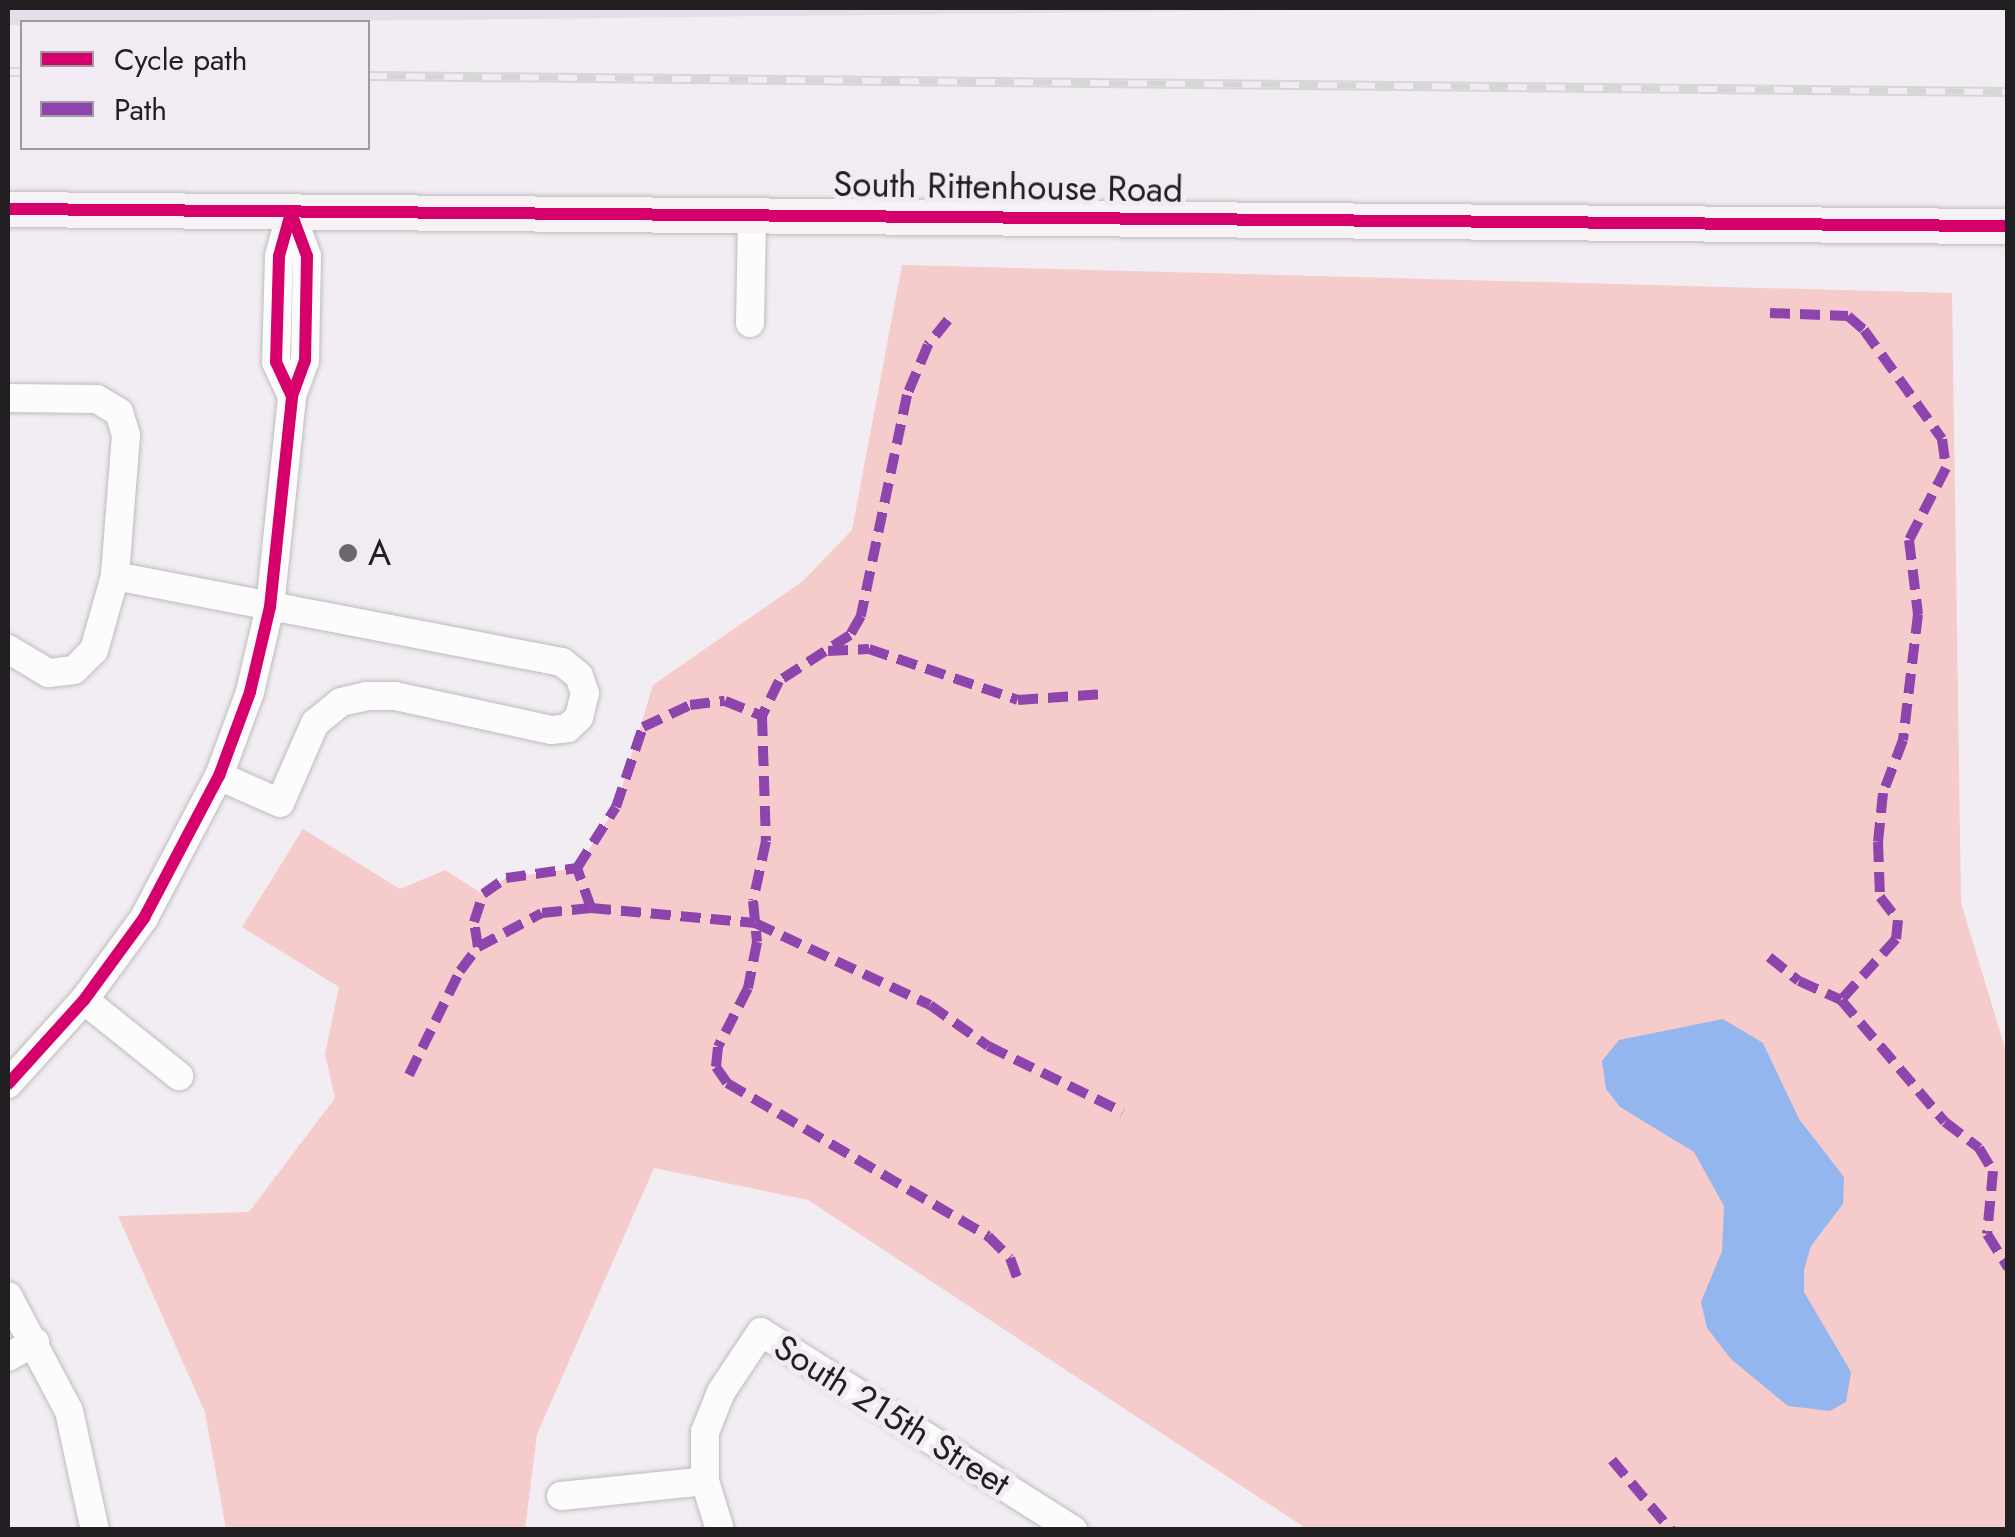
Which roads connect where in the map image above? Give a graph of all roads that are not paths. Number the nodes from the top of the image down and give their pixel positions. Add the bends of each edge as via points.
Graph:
1 (8, 210) edge
2 (291, 213) junction
3 (752, 215) junction
4 (2008, 226) edge
5 (750, 323) dead end
6 (8, 398) edge
7 (115, 576) junction
8 (270, 607) junction
9 (8, 649) edge
10 (220, 776) junction
11 (84, 1000) junction
12 (179, 1076) dead end
13 (8, 1084) edge
14 (8, 1296) edge
15 (34, 1342) junction
16 (8, 1357) edge
17 (705, 1481) junction
18 (560, 1496) dead end
19 (96, 1530) edge
20 (720, 1530) edge
21 (1074, 1530) edge

1 - 2 main road, South Rittenhouse Road
2 - 3 main road, South Rittenhouse Road
2 - 8 street via 307,256 305,361 292,396
3 - 4 main road, South Rittenhouse Road
3 - 5 street
6 - 7 street via 97,399 119,412 126,434
7 - 8 street
7 - 9 street via 94,650 74,670 48,672
8 - 10 street
8 - 10 street via 562,662 579,676 585,694 579,717 568,728 551,730 395,696 367,696 341,702 315,723 280,803
10 - 11 street via 144,918
11 - 12 street
11 - 13 street
14 - 15 street
15 - 16 street
15 - 19 street via 68,1411
17 - 18 street
17 - 20 street
17 - 21 street, South 215th Street via 705,1432 721,1392 761,1332

